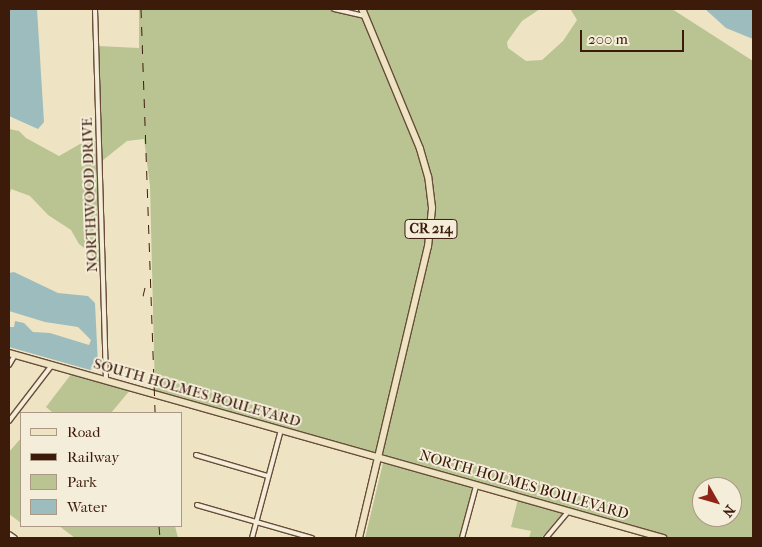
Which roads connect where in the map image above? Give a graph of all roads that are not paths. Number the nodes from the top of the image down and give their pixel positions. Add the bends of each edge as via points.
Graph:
1 (94, 9) edge
2 (334, 9) edge
3 (362, 9) edge
4 (365, 16) junction
5 (12, 354) edge
6 (9, 365) edge
7 (52, 365) junction
8 (106, 381) junction
9 (11, 415) edge
10 (9, 420) edge
11 (281, 430) junction
12 (196, 455) dead end
13 (379, 456) junction
14 (268, 476) junction
15 (476, 486) junction
16 (197, 505) dead end
17 (569, 511) junction
18 (255, 521) junction
19 (9, 534) edge
20 (15, 538) edge
21 (252, 538) edge
22 (312, 538) edge
23 (359, 538) edge
24 (462, 538) edge
25 (546, 538) edge
26 (663, 538) edge

1 - 8 street, NORTHWOOD DRIVE
2 - 4 street
3 - 4 main road, CR 214
4 - 13 main road, CR 214 via 420,149 432,208 428,247
5 - 6 street
5 - 7 main road, SOUTH HOLMES BOULEVARD
7 - 8 main road, SOUTH HOLMES BOULEVARD
7 - 9 street
8 - 11 main road, SOUTH HOLMES BOULEVARD
9 - 10 street
11 - 13 main road, SOUTH HOLMES BOULEVARD
11 - 14 street
12 - 14 street
13 - 15 main road, NORTH HOLMES BOULEVARD
13 - 23 main road
14 - 18 street
15 - 17 main road, NORTH HOLMES BOULEVARD
15 - 24 street
16 - 18 street
17 - 25 street
17 - 26 main road, NORTH HOLMES BOULEVARD
18 - 21 street
18 - 22 street
19 - 20 street

